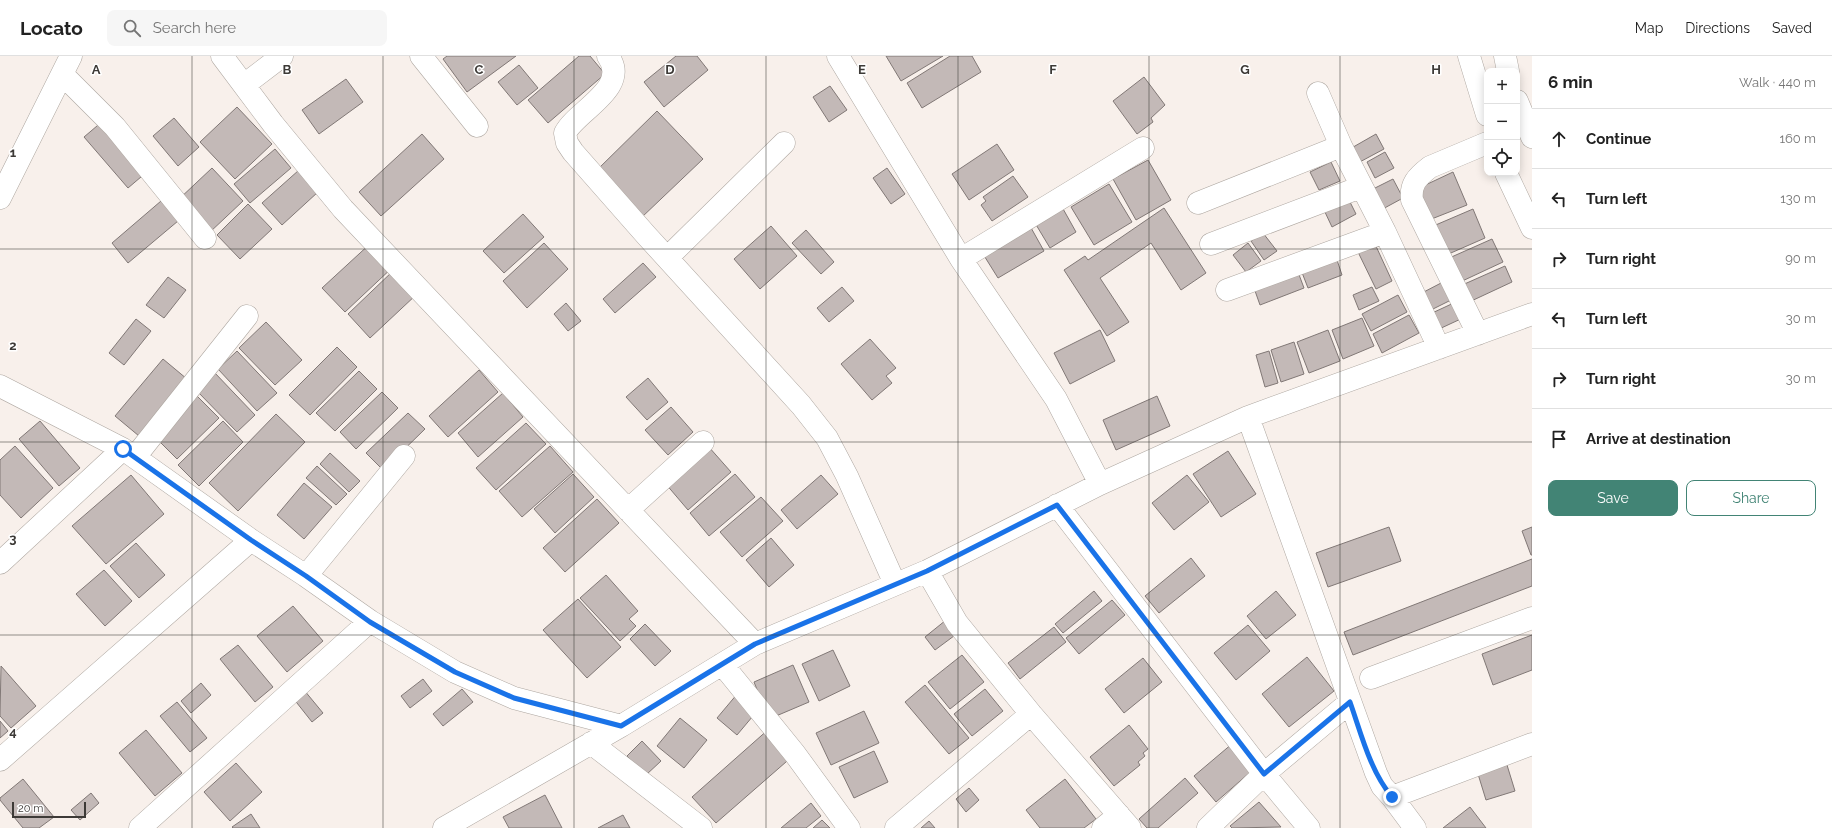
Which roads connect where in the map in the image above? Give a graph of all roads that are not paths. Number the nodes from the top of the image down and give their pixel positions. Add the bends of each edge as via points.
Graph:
1 (222, 56) edge
2 (282, 56) edge
3 (421, 56) edge
4 (838, 56) edge
5 (1469, 56) edge
6 (1505, 56) edge
7 (610, 57) edge
8 (66, 65) edge
9 (1507, 68) edge
10 (244, 85) junction
11 (1318, 94) dead end
12 (1518, 104) edge
13 (1484, 105) edge
14 (477, 126) dead end
15 (1532, 137) edge
16 (784, 143) dead end
17 (1484, 145) edge
18 (1341, 146) junction
19 (1143, 148) dead end
20 (1507, 176) edge
21 (1360, 186) junction
22 (0, 198) edge
23 (1198, 203) dead end
24 (1532, 228) edge
25 (1385, 232) junction
26 (205, 238) dead end
27 (1211, 244) dead end
28 (667, 258) junction
29 (961, 259) junction
30 (1227, 290) dead end
31 (1532, 314) edge
32 (247, 316) dead end
33 (1478, 334) junction
34 (1439, 348) junction
35 (0, 386) edge
36 (1248, 417) junction
37 (703, 442) dead end
38 (129, 453) junction
39 (404, 456) dead end
40 (1100, 484) junction
41 (1057, 505) junction
42 (628, 510) junction
43 (251, 540) junction
44 (0, 563) edge
45 (927, 571) junction
46 (306, 576) junction
47 (895, 584) junction
48 (1532, 618) edge
49 (370, 622) junction
50 (755, 644) junction
51 (722, 664) junction
52 (1371, 678) dead end
53 (1350, 702) junction
54 (1031, 714) junction
55 (621, 726) junction
56 (591, 743) junction
57 (1532, 744) edge
58 (0, 760) edge
59 (1264, 774) junction
60 (1392, 797) junction
61 (1117, 824) edge
62 (140, 828) edge
63 (444, 828) edge
64 (701, 828) edge
65 (849, 828) edge
66 (896, 828) edge
67 (1208, 828) edge
68 (1309, 828) edge
69 (1415, 828) edge

1 - 10 main road
2 - 10 main road
3 - 14 main road
4 - 29 main road
5 - 13 main road
6 - 9 main road
7 - 28 main road via 612,82 600,98 569,125 565,133 567,143
8 - 22 main road
8 - 26 main road
10 - 42 main road via 343,209
11 - 18 main road
12 - 15 main road
16 - 28 main road
17 - 33 main road via 1430,167 1421,173 1411,190 1412,200
18 - 21 main road
18 - 23 main road
19 - 29 main road
20 - 24 main road
21 - 25 main road
21 - 27 main road
25 - 30 main road
25 - 34 main road
28 - 47 main road via 801,405 827,438 847,476
29 - 40 main road via 1056,399
31 - 33 main road
32 - 38 main road
33 - 34 main road
34 - 36 main road
35 - 38 main road
36 - 40 main road
36 - 53 main road
37 - 42 main road
38 - 43 main road
38 - 44 main road
39 - 46 main road
40 - 41 main road
41 - 45 main road
41 - 59 main road
42 - 50 main road
43 - 46 main road
43 - 58 main road
45 - 47 main road
45 - 54 main road via 957,623
46 - 49 main road
47 - 50 main road
48 - 52 main road
49 - 55 main road via 455,672 514,698
49 - 62 main road
50 - 51 main road
51 - 55 main road
51 - 65 main road via 790,748
53 - 59 main road
53 - 60 main road via 1376,773 1382,786
54 - 61 main road
54 - 66 main road
55 - 56 main road
56 - 63 main road
56 - 64 main road
57 - 60 main road
59 - 67 main road
59 - 68 main road
60 - 69 main road

